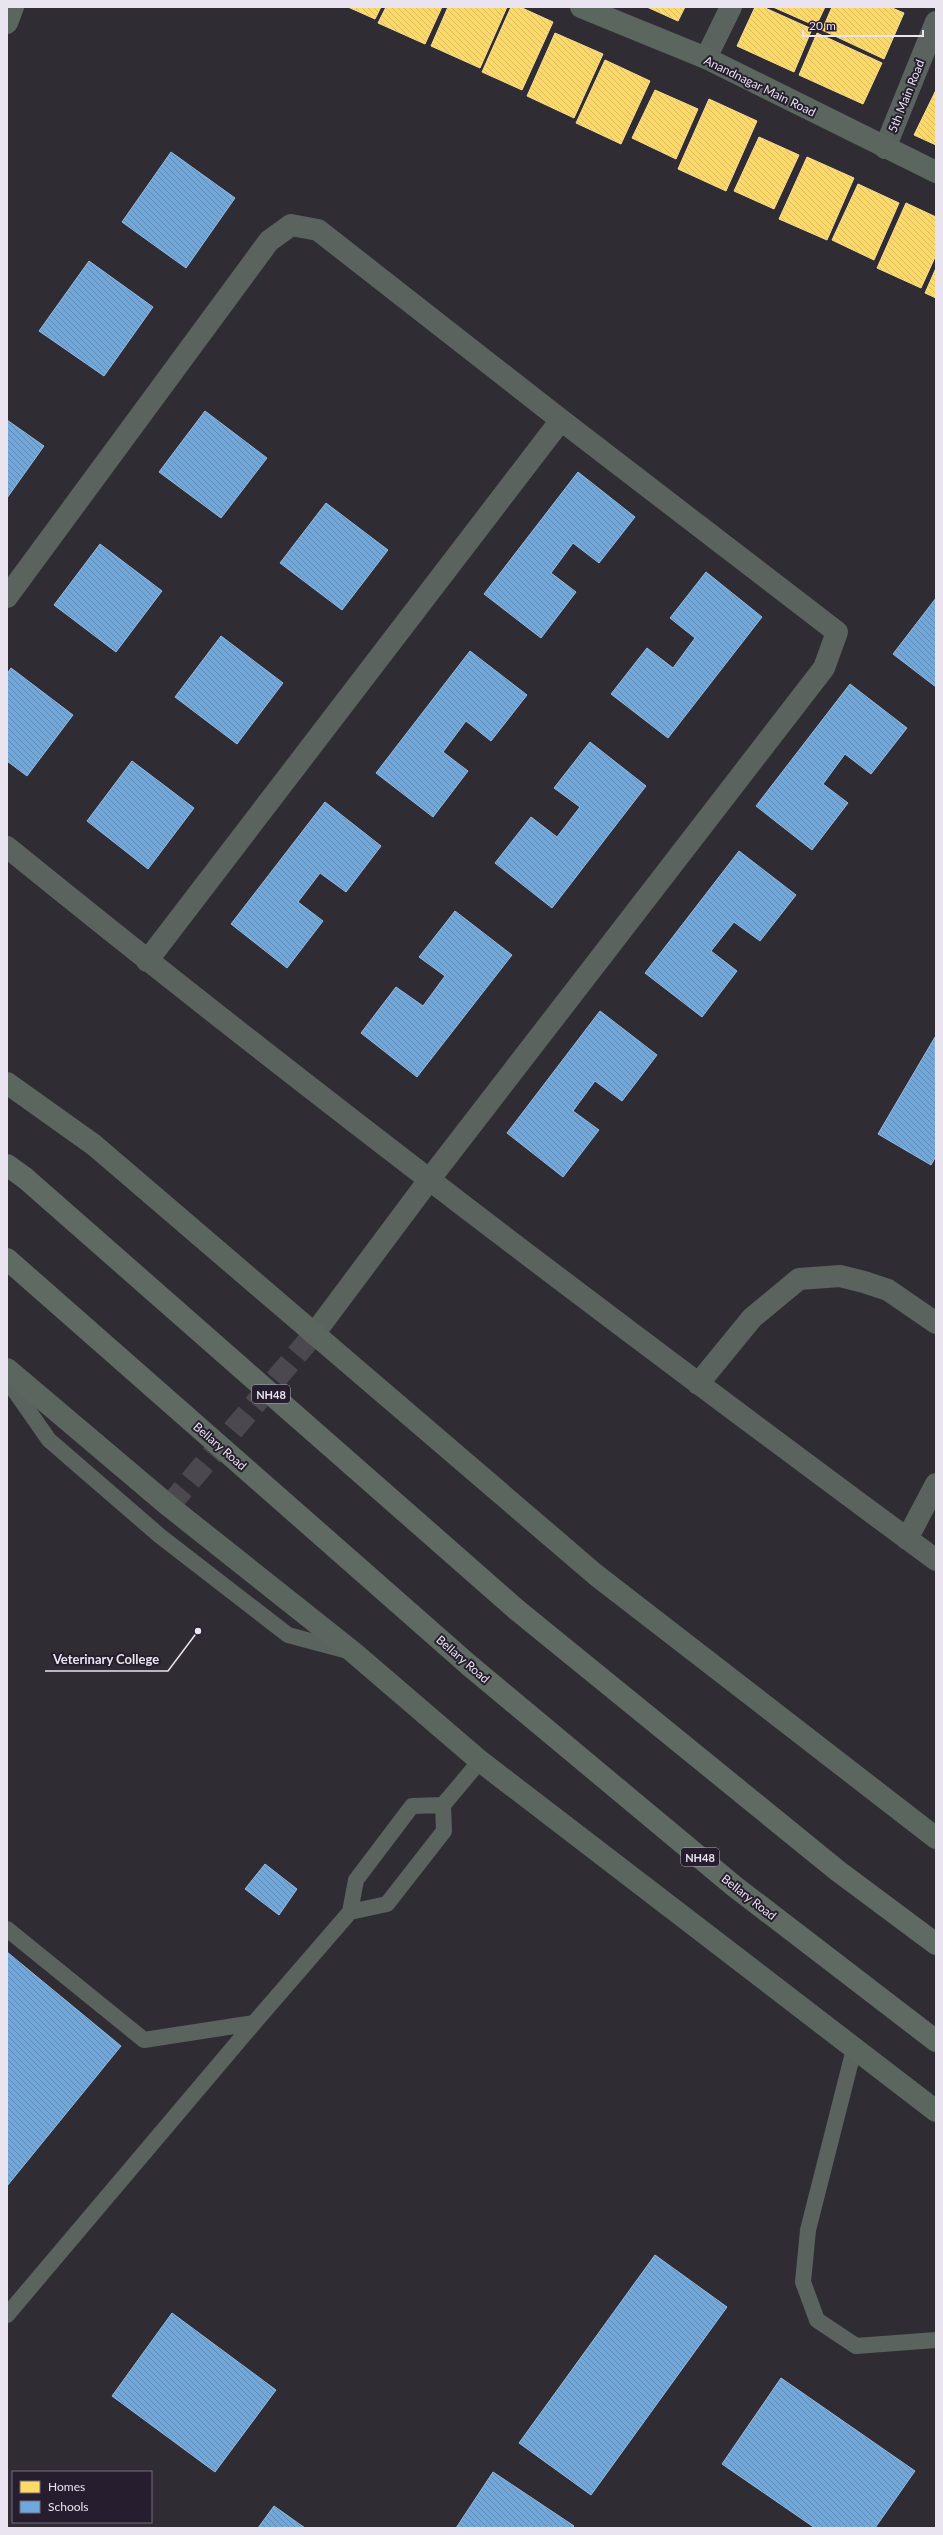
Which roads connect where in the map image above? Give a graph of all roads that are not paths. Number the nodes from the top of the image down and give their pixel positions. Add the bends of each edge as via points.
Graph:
1 (14, 7) edge
2 (581, 7) edge
3 (730, 7) edge
4 (936, 22) edge
5 (7, 23) edge
6 (706, 58) junction
7 (885, 148) junction
8 (936, 172) edge
9 (560, 420) junction
10 (7, 597) edge
11 (7, 847) edge
12 (147, 961) junction
13 (7, 1083) edge
14 (7, 1166) edge
15 (429, 1180) junction
16 (7, 1259) edge
17 (936, 1323) edge
18 (314, 1334) junction
19 (7, 1369) edge
20 (7, 1380) edge
21 (698, 1384) junction
22 (936, 1484) edge
23 (907, 1539) junction
24 (936, 1560) edge
25 (353, 1652) junction
26 (480, 1761) junction
27 (442, 1805) junction
28 (936, 1838) edge
29 (350, 1912) junction
30 (7, 1929) edge
31 (936, 1944) edge
32 (254, 2023) junction
33 (936, 2041) edge
34 (854, 2049) junction
35 (936, 2112) edge
36 (7, 2315) edge
37 (936, 2340) edge

1 - 5 street
2 - 6 street, Anandnagar Main Road
3 - 6 street
4 - 7 street, 5th Main Road
6 - 7 street, Anandnagar Main Road
7 - 8 street, Anandnagar Main Road
9 - 10 street via 318,230 291,225 269,241
9 - 12 street
9 - 15 street via 837,632 824,668
11 - 12 street
12 - 15 street
13 - 18 street via 94,1145
14 - 31 highway, NH48, bridge via 25,1178 517,1610 838,1871
15 - 18 street
15 - 21 street
16 - 33 highway, Bellary Road / NH48, bridge via 470,1666 734,1886
17 - 21 street via 888,1290 864,1282 840,1276 799,1279 752,1318
18 - 28 street via 596,1575
19 - 25 street via 169,1506
20 - 25 lane via 49,1440 160,1536 288,1635
21 - 23 street
22 - 23 street
23 - 24 street
25 - 26 street
26 - 27 lane
26 - 34 street
27 - 29 lane via 412,1806 356,1880
27 - 29 lane via 444,1830 387,1904
29 - 32 lane
30 - 32 lane via 144,2040
32 - 36 lane
34 - 35 street
34 - 37 lane via 808,2230 803,2282 817,2320 856,2346

